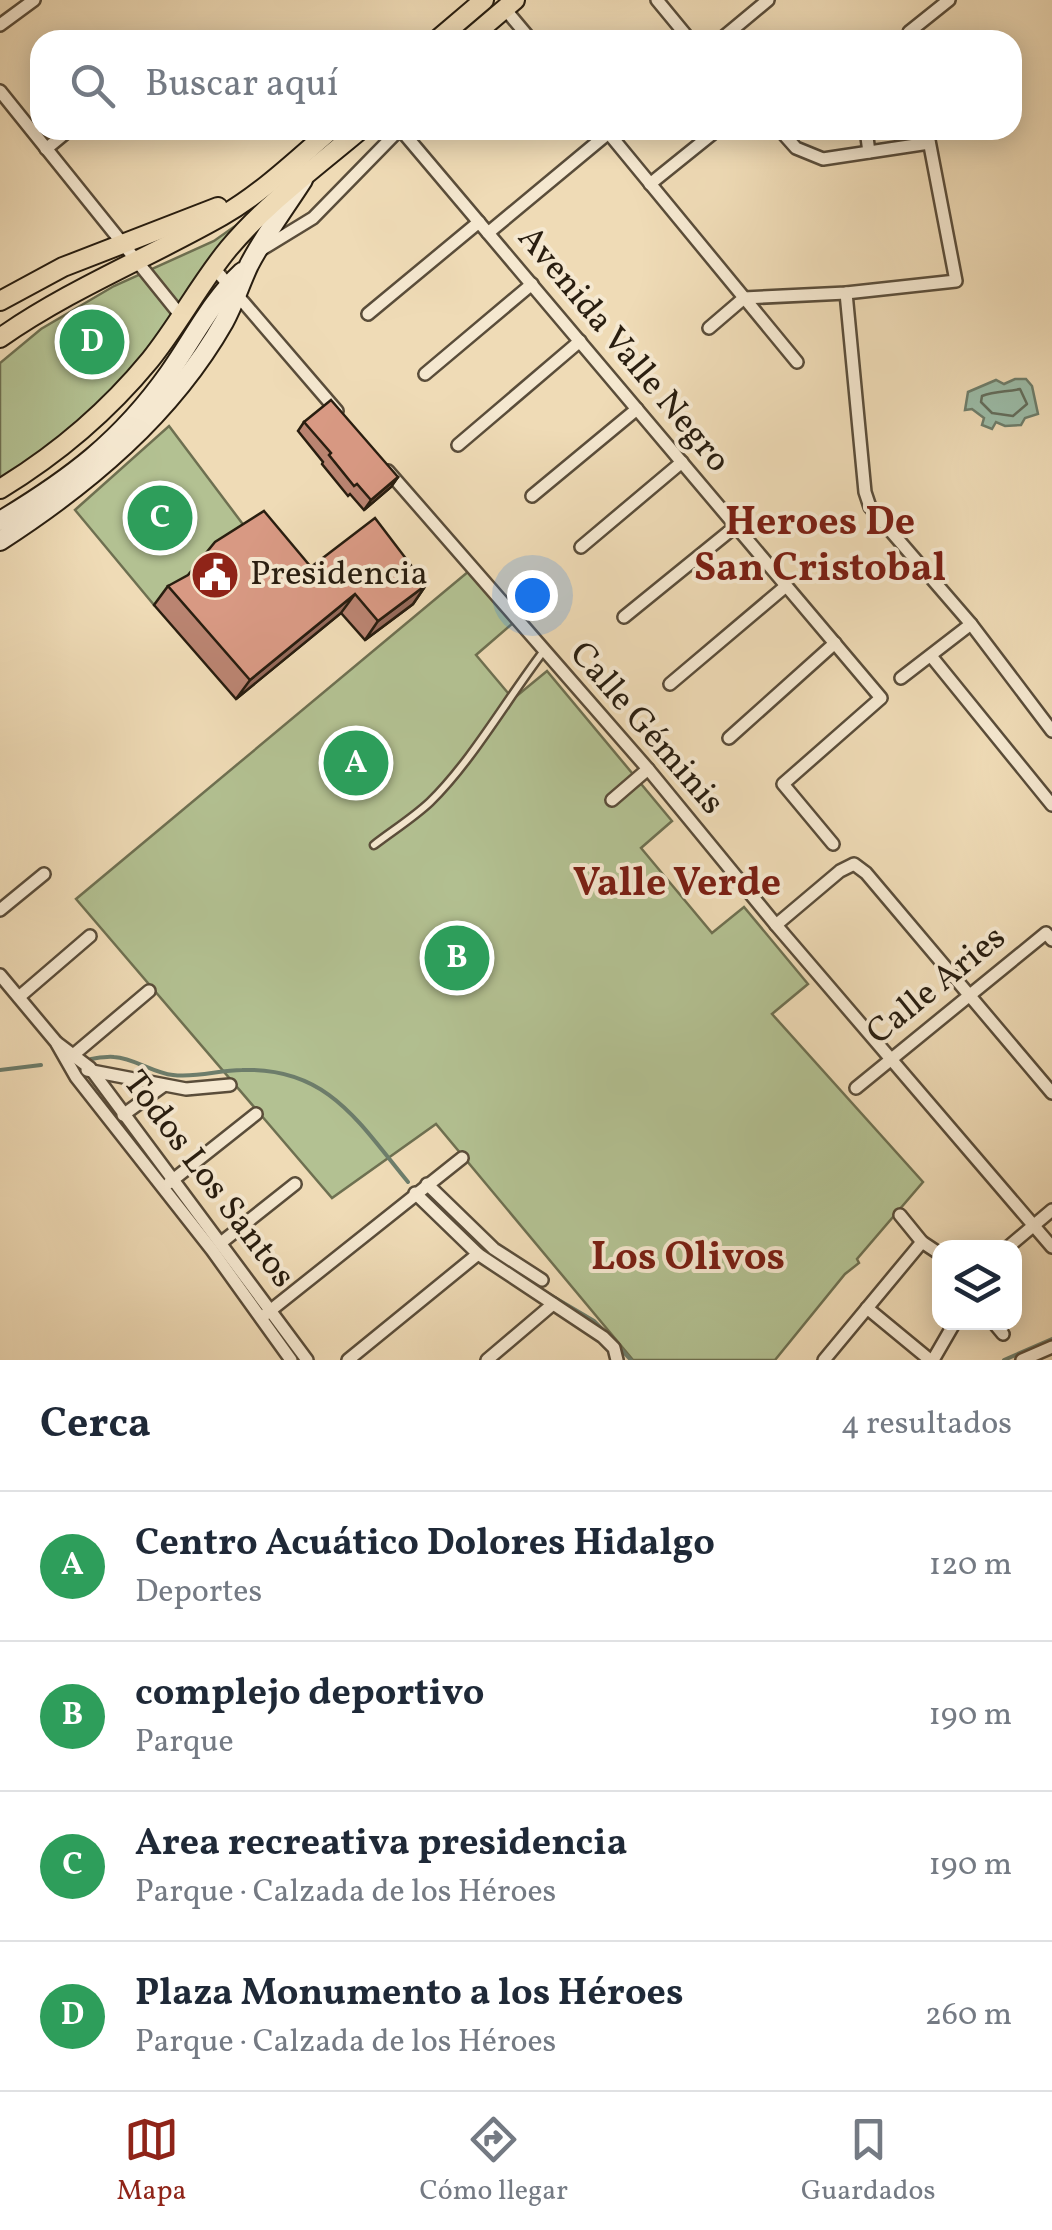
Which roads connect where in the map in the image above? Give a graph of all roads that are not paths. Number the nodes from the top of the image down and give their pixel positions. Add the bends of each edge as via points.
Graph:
1 (34, 0) edge
2 (484, 0) edge
3 (657, 0) edge
4 (768, 0) edge
5 (949, 0) edge
6 (510, 4) edge
7 (0, 25) edge
8 (449, 30) edge
9 (480, 30) edge
10 (525, 30) edge
11 (682, 30) edge
12 (732, 30) edge
13 (912, 30) edge
14 (0, 91) edge
15 (11, 105) junction
16 (0, 114) edge
17 (30, 129) edge
18 (39, 140) edge
19 (56, 140) edge
20 (319, 140) edge
21 (348, 140) edge
22 (390, 140) edge
23 (409, 140) edge
24 (597, 140) edge
25 (615, 140) edge
26 (705, 140) edge
27 (789, 140) edge
28 (867, 140) edge
29 (916, 140) edge
30 (929, 140) edge
31 (46, 149) junction
32 (869, 152) junction
33 (306, 176) junction
34 (650, 184) junction
35 (256, 193) junction
36 (479, 222) junction
37 (488, 233) junction
38 (122, 243) junction
39 (254, 258) junction
40 (137, 262) junction
41 (214, 268) junction
42 (532, 284) junction
43 (233, 290) junction
44 (846, 293) junction
45 (744, 298) junction
46 (0, 301) edge
47 (368, 314) dead end
48 (181, 316) junction
49 (708, 328) dead end
50 (0, 338) edge
51 (580, 341) junction
52 (797, 362) dead end
53 (425, 374) dead end
54 (174, 380) junction
55 (637, 409) junction
56 (352, 428) edge
57 (458, 445) dead end
58 (377, 458) edge
59 (682, 462) junction
60 (0, 489) edge
61 (532, 496) dead end
62 (0, 521) edge
63 (736, 526) junction
64 (0, 542) edge
65 (581, 546) dead end
66 (786, 586) junction
67 (624, 618) dead end
68 (971, 624) junction
69 (835, 643) junction
70 (543, 652) junction
71 (930, 656) junction
72 (901, 678) dead end
73 (670, 684) dead end
74 (1052, 731) edge
75 (729, 738) dead end
76 (648, 770) junction
77 (612, 800) dead end
78 (1052, 806) edge
79 (833, 844) dead end
80 (374, 845) dead end
81 (44, 874) dead end
82 (0, 910) edge
83 (776, 925) junction
84 (90, 936) dead end
85 (1052, 940) edge
86 (0, 974) edge
87 (149, 991) dead end
88 (971, 994) junction
89 (19, 997) junction
90 (70, 1057) junction
91 (892, 1058) junction
92 (90, 1068) junction
93 (76, 1077) junction
94 (230, 1085) dead end
95 (162, 1086) junction
96 (856, 1088) dead end
97 (1052, 1092) edge
98 (256, 1114) dead end
99 (123, 1115) junction
100 (462, 1158) dead end
101 (174, 1180) junction
102 (295, 1184) dead end
103 (427, 1184) junction
104 (162, 1188) junction
105 (415, 1193) junction
106 (1052, 1210) edge
107 (900, 1215) dead end
108 (1033, 1225) junction
109 (1016, 1240) edge
110 (222, 1242) junction
111 (922, 1242) junction
112 (1052, 1247) edge
113 (932, 1249) edge
114 (478, 1254) junction
115 (542, 1280) dead end
116 (553, 1304) junction
117 (867, 1308) junction
118 (267, 1314) junction
119 (950, 1330) edge
120 (1000, 1330) edge
121 (1003, 1334) dead end
122 (1052, 1347) edge
123 (618, 1358) edge
124 (291, 1360) edge
125 (307, 1360) edge
126 (348, 1360) edge
127 (487, 1360) edge
128 (824, 1360) edge
129 (932, 1360) edge
130 (1022, 1360) edge

1 - 7 street
2 - 8 main road
3 - 11 street
4 - 12 street
5 - 13 street
6 - 9 main road
6 - 10 street
14 - 15 street
15 - 16 street
15 - 17 street
18 - 31 street
19 - 31 street
20 - 35 main road
21 - 33 main road
22 - 39 street via 313,218
23 - 36 street, Avenida Valle Negro
24 - 37 street
25 - 34 street
26 - 34 street
27 - 32 street via 823,159
28 - 32 street
29 - 32 street
30 - 44 street via 956,281
31 - 38 street
33 - 39 street
33 - 41 main road
34 - 45 street
35 - 38 main road
35 - 40 main road
36 - 37 street, Avenida Valle Negro
36 - 47 street
37 - 42 street, Avenida Valle Negro
38 - 40 street
38 - 46 main road
39 - 43 street
40 - 48 street
40 - 50 main road via 72,292
41 - 43 street
41 - 48 main road
42 - 51 street, Avenida Valle Negro
42 - 53 street
43 - 54 street via 223,323
43 - 56 street
44 - 45 street
44 - 68 street via 870,507
45 - 49 street
45 - 52 street
48 - 60 main road via 151,359 83,430
51 - 55 street, Avenida Valle Negro
51 - 57 street
54 - 62 street via 60,486
54 - 64 street via 106,464
55 - 59 street, Avenida Valle Negro
55 - 61 street
58 - 70 street, Calle Géminis
59 - 63 street, Avenida Valle Negro
59 - 65 street
63 - 66 street, Avenida Valle Negro
63 - 67 street
66 - 69 street, Avenida Valle Negro
66 - 73 street
68 - 71 street
68 - 74 street
69 - 75 street
69 - 79 street, Avenida Valle Negro via 881,698 783,784
70 - 76 street, Calle Géminis
70 - 80 lane via 430,802
71 - 72 street
71 - 78 street
76 - 77 street
76 - 83 street, Calle Géminis
81 - 82 street
83 - 88 street via 854,864
83 - 91 street, Calle Géminis
84 - 89 street
85 - 88 street, Calle Aries via 1046,933
86 - 89 street, Todos Los Santos
87 - 90 street
88 - 91 street, Calle Aries
88 - 97 street
89 - 90 street, Todos Los Santos
90 - 92 street, Todos Los Santos
90 - 93 street, Todos Los Santos
91 - 96 street, Calle Aries
91 - 108 street, Calle Géminis
92 - 93 street
92 - 95 street
92 - 99 street, Todos Los Santos
93 - 104 street, Todos Los Santos
94 - 95 street
95 - 99 street
98 - 101 street
99 - 101 street, Todos Los Santos
100 - 103 street
101 - 104 street
101 - 110 street, Todos Los Santos
102 - 110 street
103 - 105 street
103 - 115 street via 494,1250
104 - 118 street, Todos Los Santos
105 - 114 street
105 - 118 street
106 - 108 street
107 - 111 street
108 - 109 street
108 - 112 street, Calle Géminis
110 - 118 street, Todos Los Santos
111 - 113 street
111 - 117 street
114 - 116 street
114 - 126 street
116 - 123 street via 602,1337
116 - 127 street
117 - 128 street
117 - 129 street
118 - 124 street, Todos Los Santos
118 - 125 street, Todos Los Santos
119 - 129 street
120 - 121 street
122 - 130 street

